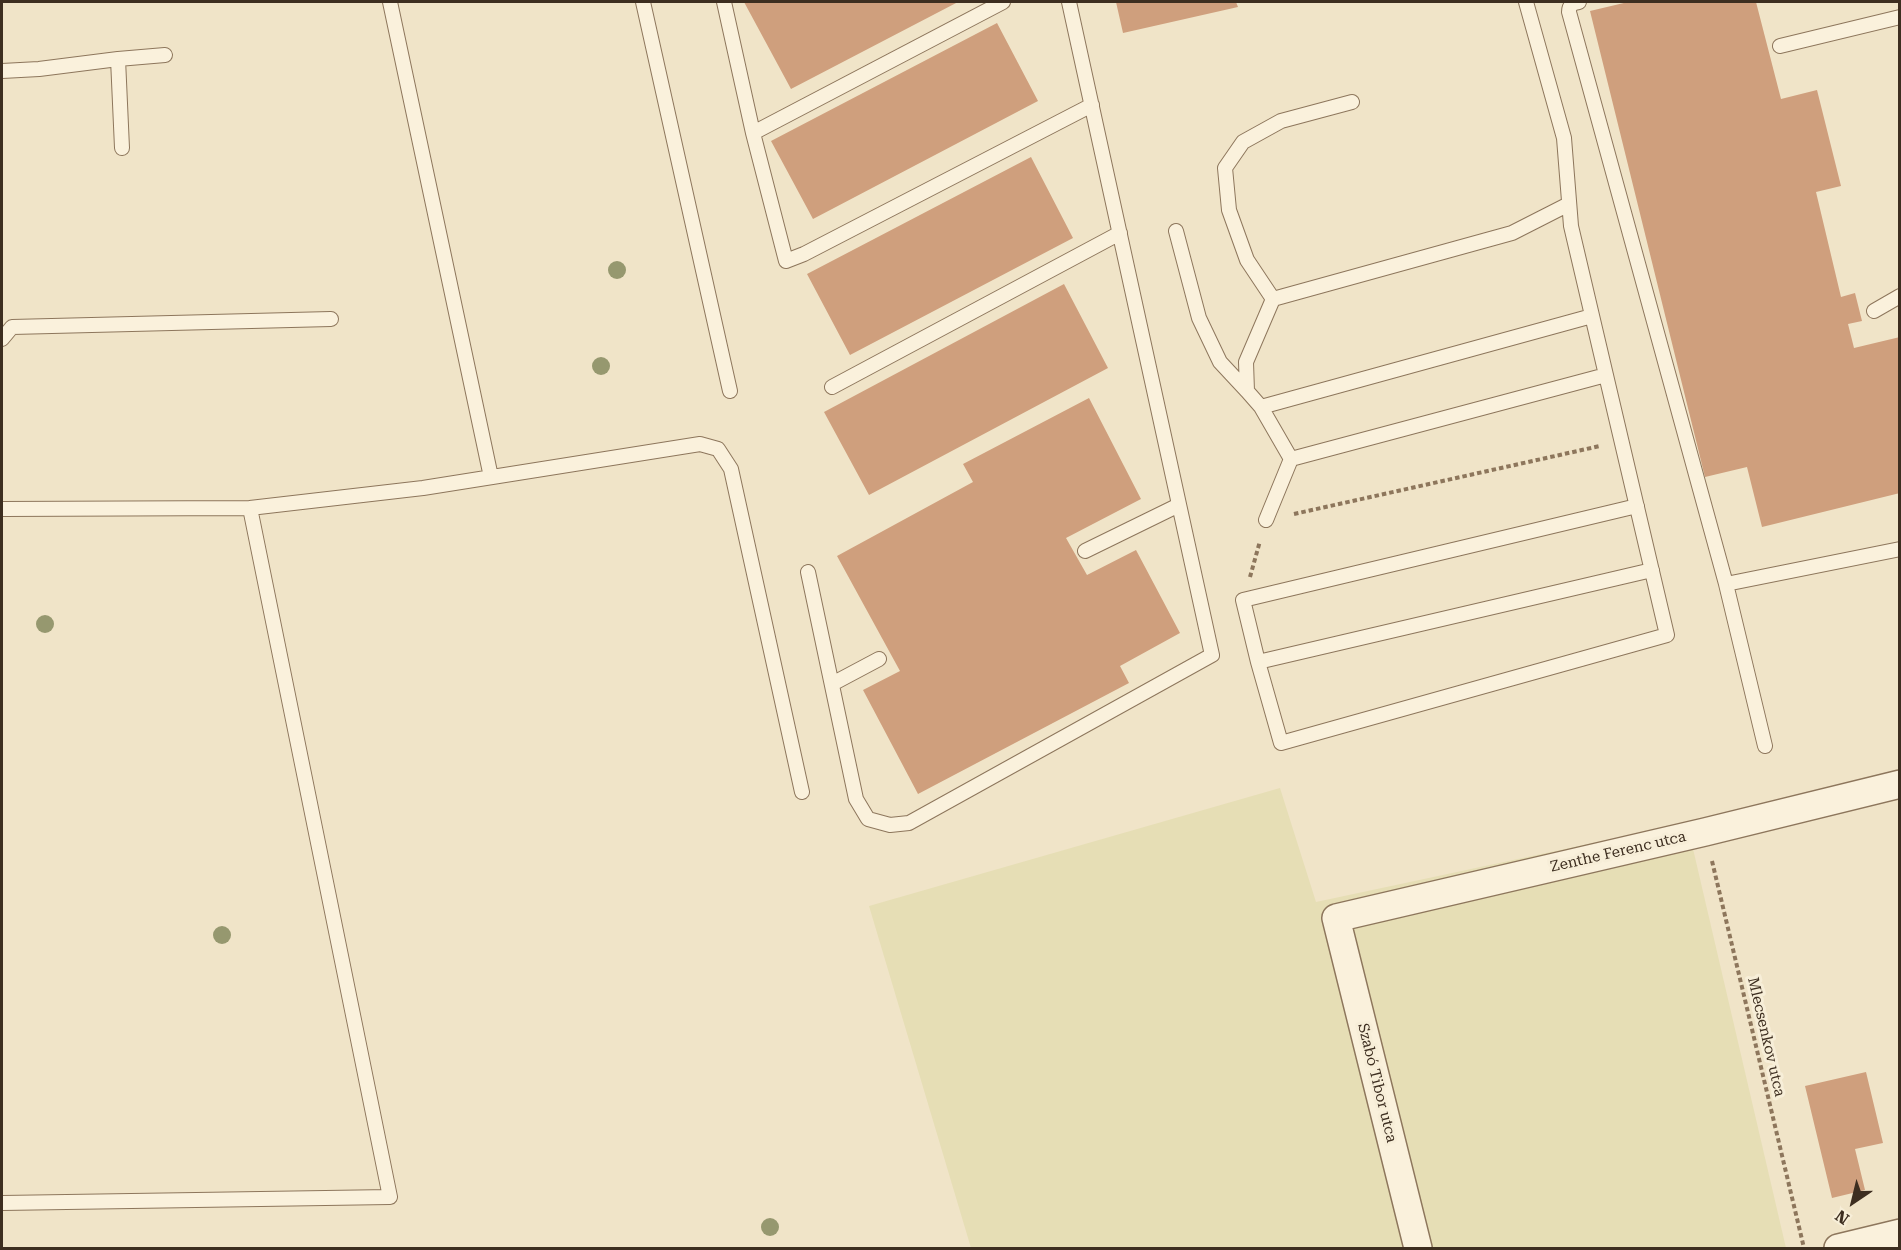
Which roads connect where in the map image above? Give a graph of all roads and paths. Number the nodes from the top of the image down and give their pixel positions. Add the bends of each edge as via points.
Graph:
1 (390, 2) edge
2 (643, 2) edge
3 (724, 2) edge
4 (1003, 2) edge
5 (1069, 2) edge
6 (1526, 2) edge
7 (1579, 2) edge
8 (1899, 17) edge
9 (1780, 46) dead end
10 (165, 55) dead end
11 (118, 59) junction
12 (2, 71) edge
13 (1352, 102) dead end
14 (1092, 105) junction
15 (753, 133) junction
16 (122, 148) dead end
17 (1569, 204) junction
18 (1176, 231) dead end
19 (1120, 233) junction
20 (1899, 296) edge
21 (1273, 299) junction
22 (1874, 311) dead end
23 (1592, 316) junction
24 (331, 319) dead end
25 (2, 339) edge
26 (1606, 375) junction
27 (832, 387) dead end
28 (730, 391) dead end
29 (1247, 391) junction
30 (1261, 407) junction
31 (1622, 441) junction
32 (1291, 459) junction
33 (491, 477) junction
34 (1179, 505) junction
35 (1637, 506) junction
36 (250, 507) junction
37 (2, 509) edge
38 (1266, 520) junction
39 (1899, 549) edge
40 (1085, 550) dead end
41 (1652, 570) junction
42 (808, 572) dead end
43 (1726, 584) junction
44 (1243, 600) junction
45 (879, 659) dead end
46 (1258, 662) junction
47 (832, 684) junction
48 (1765, 746) dead end
49 (1899, 784) edge
50 (802, 792) dead end
51 (1705, 832) junction
52 (1336, 918) joint
53 (2, 1203) edge
54 (1899, 1233) edge
55 (1418, 1248) edge
56 (1804, 1248) edge
57 (1838, 1248) edge

1 - 33 lane
2 - 28 lane
3 - 15 lane
4 - 15 lane
5 - 14 lane
6 - 17 lane via 1564,138
7 - 43 lane via 1573,3 1569,12
8 - 9 lane
10 - 11 lane
11 - 12 lane
11 - 16 lane
13 - 21 lane via 1281,121 1243,142 1225,168 1229,210 1247,260
14 - 15 lane via 786,261
14 - 19 lane
17 - 21 lane via 1512,233
17 - 23 lane
18 - 29 lane via 1199,318 1220,362
19 - 27 lane
19 - 34 lane
20 - 22 lane
21 - 29 lane via 1246,362
23 - 26 lane
23 - 30 lane
24 - 25 lane via 12,327
26 - 31 lane
26 - 32 lane
29 - 30 lane
30 - 32 lane
31 - 35 lane
31 - 38 path
32 - 38 lane
33 - 36 lane
33 - 50 lane via 700,444 718,449 731,469
34 - 40 lane
34 - 47 lane via 1212,655 909,823 890,825 868,819 856,799
35 - 41 lane
35 - 44 lane
36 - 37 lane
36 - 53 lane via 390,1197
38 - 44 path
39 - 43 lane
41 - 46 lane
41 - 46 lane via 1667,635 1281,743
42 - 47 lane
43 - 48 lane
44 - 46 lane
45 - 47 lane
49 - 51 street, Zenthe Ferenc utca
51 - 52 street, Zenthe Ferenc utca
51 - 56 path, Mlecsenkov utca
52 - 55 street, Szabó Tibor utca
54 - 57 street

